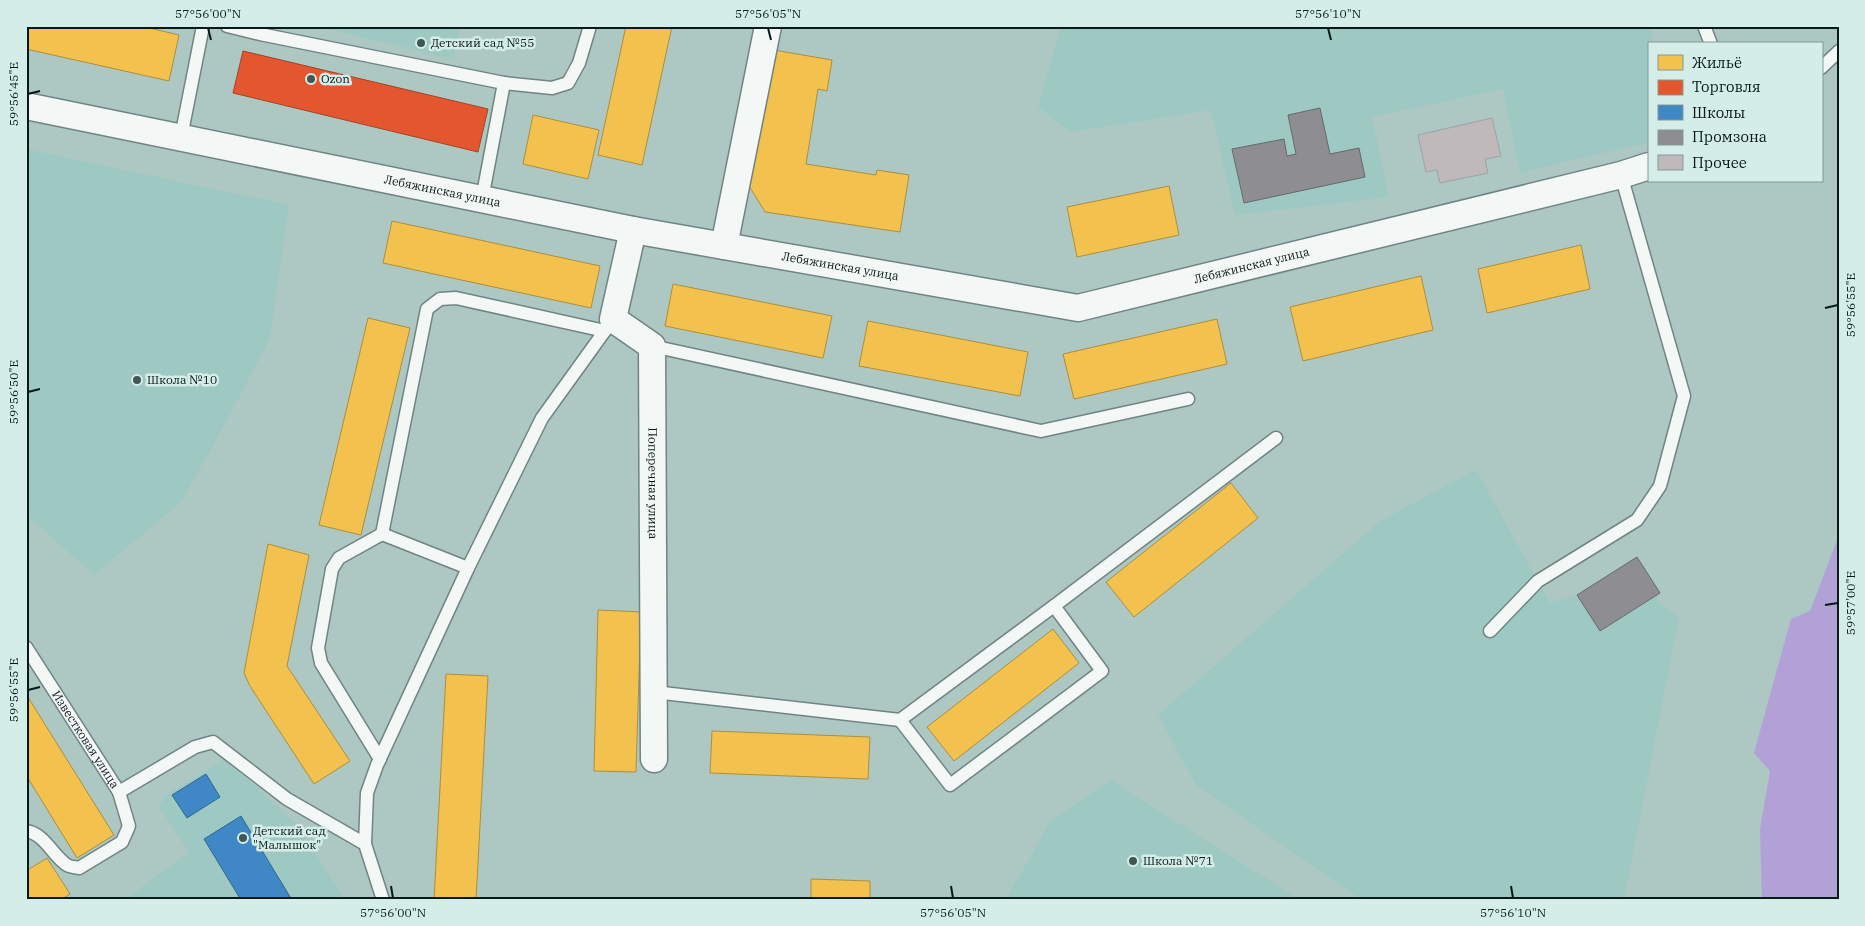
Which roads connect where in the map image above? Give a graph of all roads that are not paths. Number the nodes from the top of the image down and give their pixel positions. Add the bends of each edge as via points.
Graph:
1 (203, 26) edge
2 (228, 26) edge
3 (590, 26) edge
4 (768, 26) edge
5 (1704, 26) edge
6 (1710, 42) edge
7 (1839, 51) edge
8 (1822, 67) edge
9 (504, 83) junction
10 (26, 106) edge
11 (181, 137) junction
12 (1648, 166) edge
13 (1621, 174) junction
14 (482, 199) junction
15 (634, 230) junction
16 (724, 246) junction
17 (609, 325) junction
18 (652, 346) junction
19 (1188, 399) dead end
20 (1276, 438) dead end
21 (382, 534) junction
22 (468, 568) junction
23 (1054, 606) junction
24 (1490, 631) dead end
25 (26, 646) edge
26 (654, 692) junction
27 (900, 720) junction
28 (654, 758) dead end
29 (380, 759) junction
30 (119, 792) junction
31 (26, 831) edge
32 (365, 844) junction
33 (384, 900) edge

1 - 11 lane
2 - 9 lane
3 - 9 lane via 579,63 568,84 552,88
4 - 16 street
5 - 6 lane
7 - 8 lane
9 - 14 lane
10 - 11 street, Лебяжинская улица
11 - 14 street, Лебяжинская улица
12 - 13 street, Лебяжинская улица
13 - 16 street, Лебяжинская улица via 1078,308
13 - 24 lane via 1684,396 1660,486 1637,520 1538,581
14 - 15 street, Лебяжинская улица
15 - 16 street, Лебяжинская улица
15 - 17 street
17 - 18 street
17 - 21 lane via 456,298 440,299 427,309
17 - 22 lane via 542,418
18 - 19 lane via 1041,430
18 - 26 street, Поперечная улица
20 - 23 lane
21 - 22 lane
21 - 29 lane via 339,558 332,569 318,648 321,663
22 - 29 lane
23 - 27 lane
23 - 27 lane via 1102,671 950,785
25 - 30 lane, Известковая улица
26 - 27 lane
26 - 28 street, Поперечная улица
29 - 32 lane via 367,793
30 - 31 lane via 129,826 122,842 79,868 67,865 40,837
30 - 32 lane, Известковая улица via 195,747 213,742 288,799
32 - 33 lane

